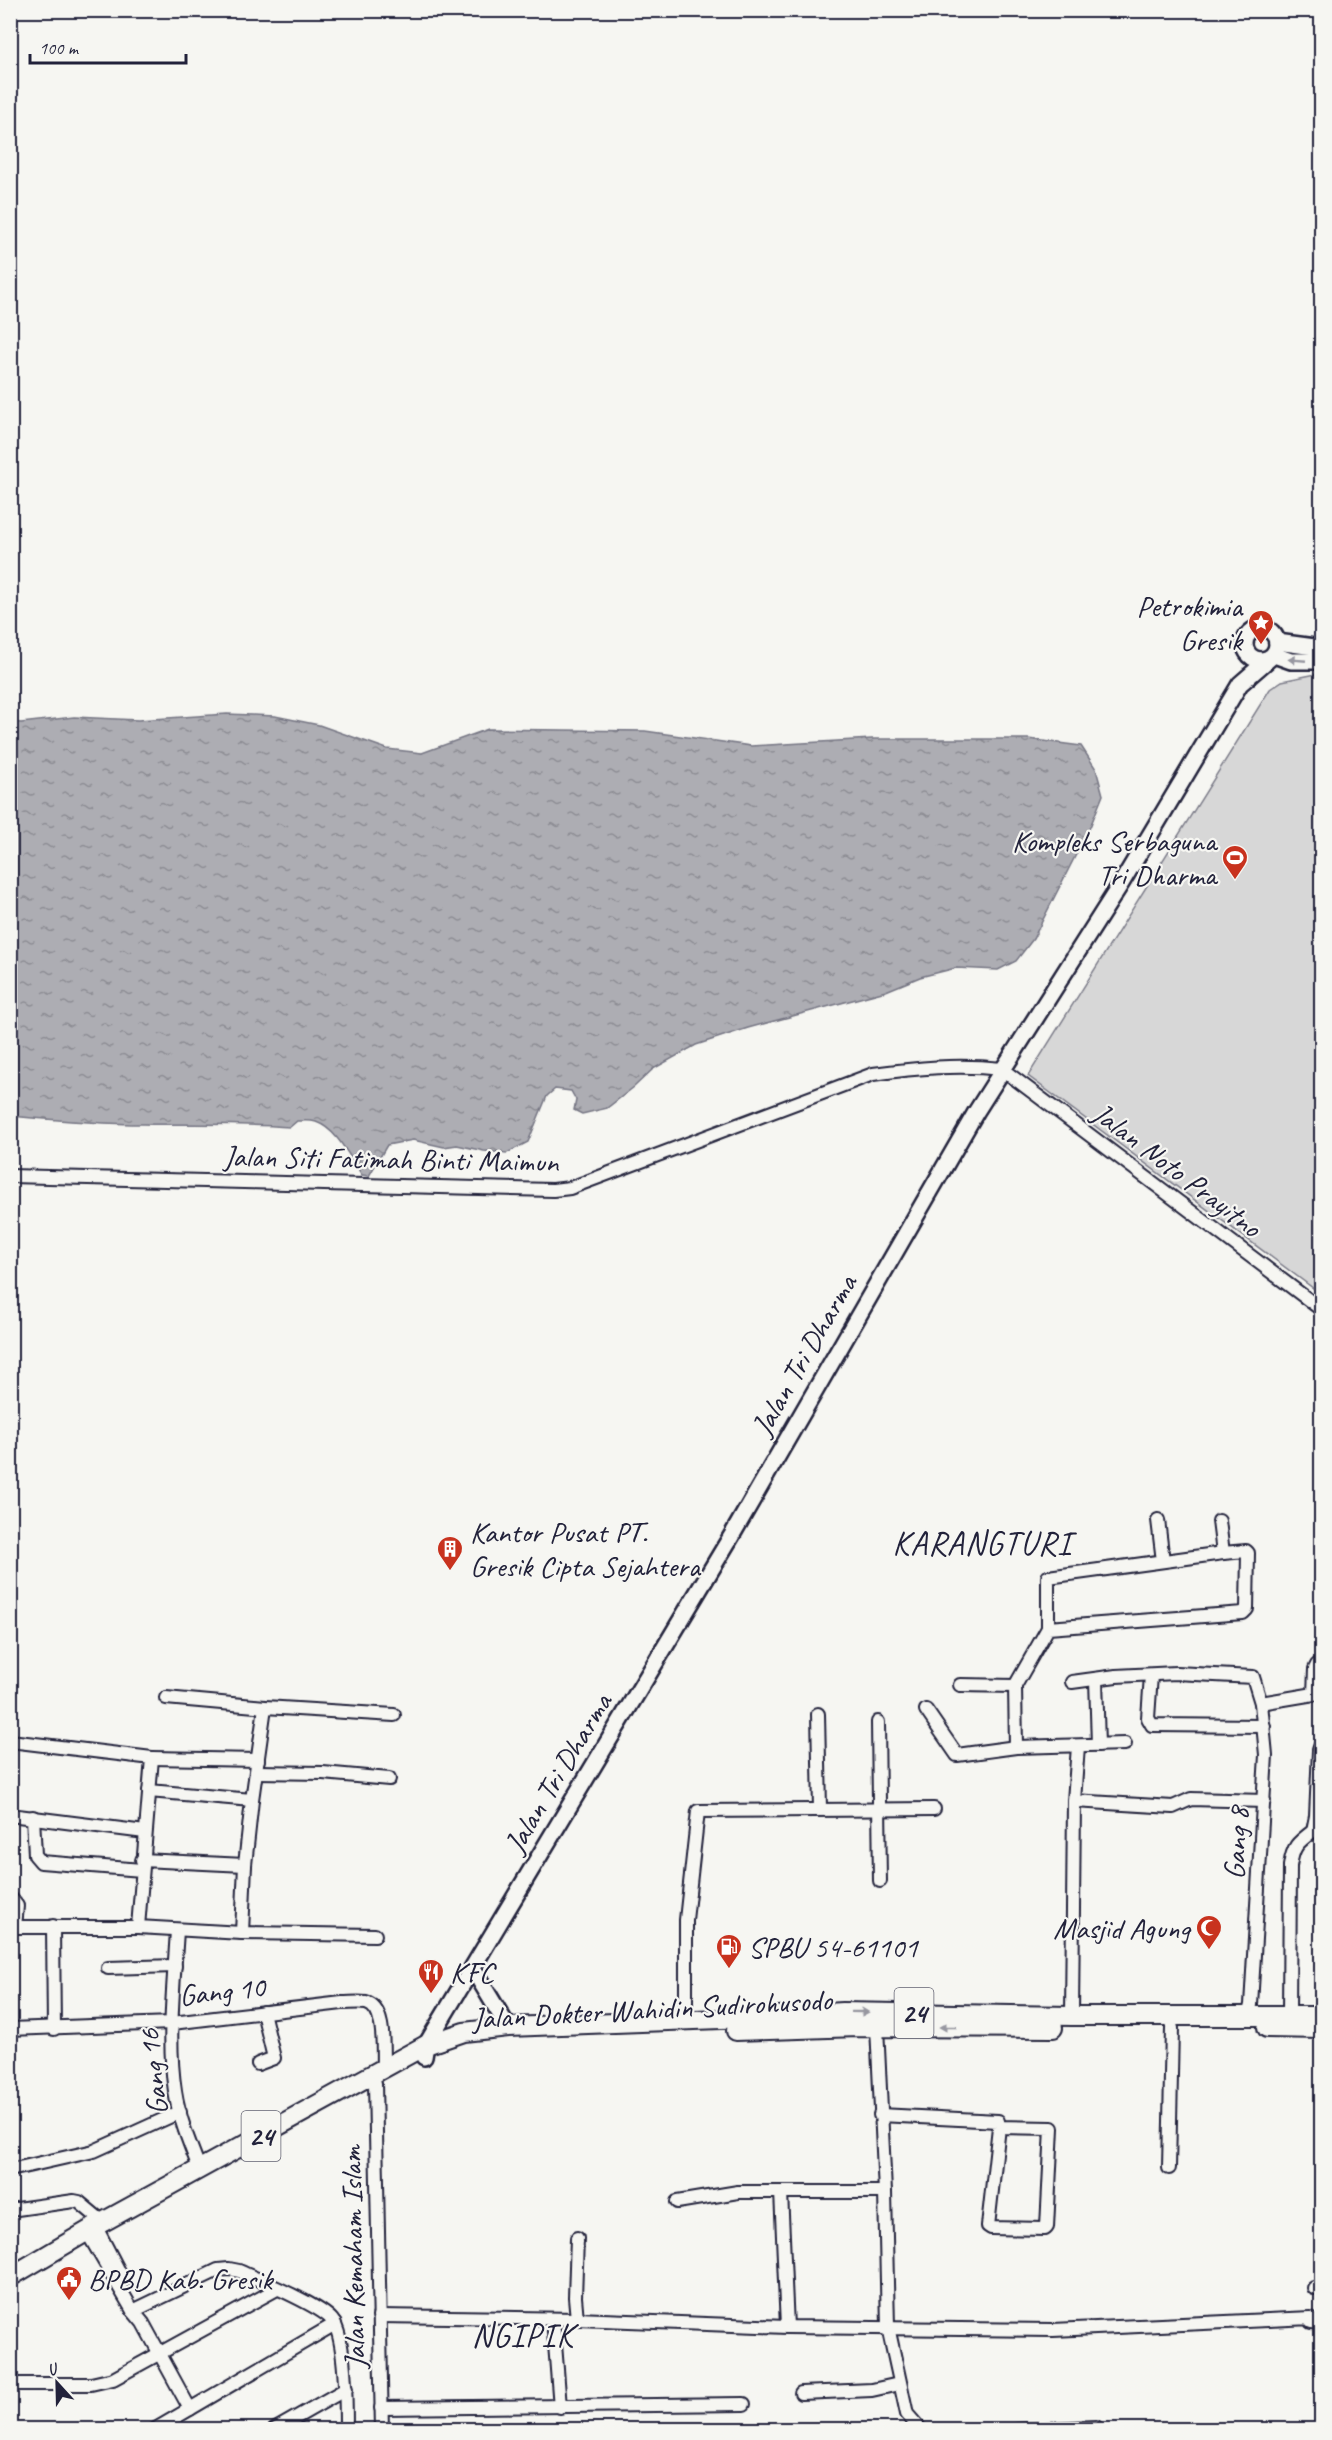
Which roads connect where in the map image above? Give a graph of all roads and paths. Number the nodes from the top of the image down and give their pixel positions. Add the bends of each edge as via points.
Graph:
1 (1322, 648) edge
2 (1245, 649) junction
3 (1274, 652) junction
4 (1322, 661) edge
5 (1240, 684) junction
6 (1002, 1069) junction
7 (10, 1176) edge
8 (1322, 1310) edge
9 (1158, 1520) dead end
10 (1219, 1521) dead end
11 (1223, 1553) junction
12 (1163, 1561) junction
13 (1048, 1628) junction
14 (1322, 1664) edge
15 (1151, 1675) junction
16 (1096, 1679) junction
17 (1072, 1682) dead end
18 (960, 1685) dead end
19 (1015, 1686) junction
20 (166, 1698) dead end
21 (1261, 1703) junction
22 (265, 1707) junction
23 (926, 1710) dead end
24 (818, 1714) dead end
25 (394, 1715) dead end
26 (878, 1722) dead end
27 (1264, 1726) junction
28 (10, 1741) edge
29 (1322, 1742) edge
30 (1125, 1744) dead end
31 (1098, 1745) junction
32 (1078, 1746) junction
33 (1016, 1747) junction
34 (152, 1758) junction
35 (257, 1766) junction
36 (389, 1779) dead end
37 (149, 1791) junction
38 (1319, 1792) edge
39 (252, 1800) junction
40 (1074, 1801) junction
41 (1264, 1802) junction
42 (820, 1809) junction
43 (879, 1809) junction
44 (934, 1809) dead end
45 (10, 1815) edge
46 (33, 1817) junction
47 (1317, 1831) edge
48 (145, 1832) junction
49 (142, 1865) junction
50 (245, 1865) junction
51 (880, 1881) dead end
52 (10, 1897) edge
53 (52, 1926) junction
54 (13, 1927) edge
55 (138, 1927) junction
56 (177, 1930) junction
57 (242, 1933) junction
58 (375, 1935) dead end
59 (175, 1966) junction
60 (108, 1968) dead end
61 (473, 1969) junction
62 (263, 2012) junction
63 (1071, 2016) junction
64 (1248, 2016) junction
65 (1322, 2016) edge
66 (686, 2020) junction
67 (1289, 2022) junction
68 (172, 2023) junction
69 (877, 2027) junction
70 (1172, 2028) junction
71 (10, 2029) edge
72 (54, 2029) junction
73 (1322, 2029) edge
74 (510, 2033) junction
75 (425, 2051) junction
76 (258, 2064) dead end
77 (379, 2076) junction
78 (180, 2112) junction
79 (880, 2115) junction
80 (999, 2127) junction
81 (1168, 2168) dead end
82 (10, 2170) edge
83 (200, 2170) junction
84 (782, 2192) junction
85 (885, 2192) junction
86 (677, 2202) dead end
87 (10, 2210) edge
88 (96, 2232) junction
89 (577, 2238) dead end
90 (10, 2277) edge
91 (10, 2288) edge
92 (277, 2289) junction
93 (137, 2313) junction
94 (379, 2316) junction
95 (553, 2319) junction
96 (577, 2319) junction
97 (1322, 2323) edge
98 (335, 2324) junction
99 (787, 2327) junction
100 (888, 2327) junction
101 (159, 2355) junction
102 (10, 2384) edge
103 (898, 2385) junction
104 (346, 2389) junction
105 (801, 2393) dead end
106 (744, 2404) dead end
107 (560, 2407) junction
108 (381, 2408) junction
109 (190, 2409) junction
110 (1096, 2427) dead end
111 (154, 2430) edge
112 (274, 2430) edge
113 (346, 2430) edge
114 (382, 2430) edge
115 (921, 2430) edge
116 (1018, 2430) edge

1 - 3 main road
2 - 3 main road via 1255,659
2 - 3 main road via 1247,635 1259,628 1272,632
2 - 5 main road, Jalan Tri Dharma
4 -> 3 main road via 1291,661
3 - 5 main road, Jalan Tri Dharma
5 - 6 main road, Jalan Tri Dharma via 1122,882
6 - 7 street, Jalan Siti Fatimah Binti Maimun via 919,1068 873,1074 570,1188 554,1190
6 - 8 street, Jalan Noto Prayitno
6 - 61 main road, Jalan Tri Dharma via 732,1535
9 - 12 street
10 - 11 street
11 - 12 street
11 - 13 street via 1248,1553 1247,1609 1243,1613
12 - 13 street via 1048,1577
13 - 19 street
14 - 21 street via 1315,1668 1314,1694
15 - 16 street
15 - 21 street, Gang 8 via 1251,1675
15 - 27 street via 1148,1718 1152,1725
16 - 17 street
16 - 31 street
18 - 19 street
19 - 33 street
20 - 22 street
21 - 27 street, Gang 8
22 - 25 street
22 - 35 street
23 - 33 street via 955,1754
24 - 42 street
26 - 43 street
27 - 41 street, Gang 8
28 - 34 street
29 - 38 street
30 - 31 street
31 - 32 street
32 - 33 street
32 - 40 street
34 - 35 street
34 - 37 street
35 - 36 street
35 - 39 street
37 - 39 street
37 - 48 street
38 - 47 street
39 - 50 street
40 - 41 street via 1173,1807 1191,1799
40 - 63 street
41 - 64 street, Gang 8
42 - 43 street
42 - 66 street via 698,1811 686,1920
43 - 44 street
43 - 51 street
45 - 46 street
46 - 48 street
46 - 49 street via 35,1855 41,1862
47 - 67 street via 1296,1844 1291,1859
48 - 49 street
49 - 50 street
49 - 55 street
50 - 57 street
52 - 54 street via 17,1906
53 - 54 street
53 - 55 street
53 - 72 street
55 - 56 street
56 - 57 street
56 - 59 street, Gang 16
57 - 58 street
59 - 60 street
59 - 68 street, Gang 16
61 - 74 main road
61 - 75 main road, Jalan Tri Dharma
62 - 68 street, Gang 10
62 - 76 street via 274,2058
62 - 77 street, Gang 10 via 342,2003 373,2006 380,2016
63 - 64 highway, Jalan Dokter Wahidin Sudirohusodo / 24
66 -> 63 highway, Jalan Dokter Wahidin Sudirohusodo / 24 via 842,2012
64 - 67 highway, Jalan Dokter Wahidin Sudirohusodo / 24
65 - 67 highway, Jalan Dokter Wahidin Sudirohusodo / 24
66 - 74 highway, Jalan Dokter Wahidin Sudirohusodo / 24
67 - 70 highway, Jalan Dokter Wahidin Sudirohusodo / 24
67 - 73 highway, Jalan Dokter Wahidin Sudirohusodo / 24
68 - 72 street, Gang 10
68 - 78 street, Gang 16 via 174,2080
70 -> 69 highway, Jalan Dokter Wahidin Sudirohusodo / 24
69 - 74 highway, Jalan Dokter Wahidin Sudirohusodo / 24
69 - 79 street
70 - 81 street
71 - 72 street, Gang 10
74 - 75 highway, Jalan Dokter Wahidin Sudirohusodo / 24
75 - 77 highway, Jalan Dokter Wahidin Sudirohusodo / 24
77 - 83 highway, Jalan Dokter Wahidin Sudirohusodo / 24
77 - 88 highway, Jalan Dokter Wahidin Sudirohusodo / 24
77 - 94 street, Jalan Kemaham Islam
78 - 82 street via 94,2151
78 - 83 street, Gang 16
79 - 80 street via 996,2120
79 - 85 street
80 - 80 street via 988,2226 1045,2229 1052,2128
83 - 88 highway, Jalan Dokter Wahidin Sudirohusodo / 24
84 - 85 street
84 - 86 street via 738,2192
84 - 99 street
85 - 100 street
87 - 88 street via 79,2202
88 - 90 highway, Jalan Dokter Wahidin Sudirohusodo / 24
88 - 91 highway, Jalan Dokter Wahidin Sudirohusodo / 24
88 - 93 street
89 - 96 street
92 - 93 street via 238,2271 218,2270
92 - 98 street via 327,2315
92 - 101 street
93 - 101 street
94 - 95 street
94 - 108 street, Jalan Kemaham Islam
95 - 96 street
95 - 107 street
96 - 99 street
97 - 100 street via 1311,2322 1311,2318 1053,2330
98 - 104 street
98 - 109 street
99 - 100 street
100 - 103 street
101 - 102 street via 101,2383
101 - 109 street
103 - 105 street
103 - 115 street via 906,2414
104 - 112 street
104 - 113 street
106 - 107 street
107 - 108 street
108 - 114 street, Jalan Kemaham Islam
109 - 111 street
110 - 116 street

